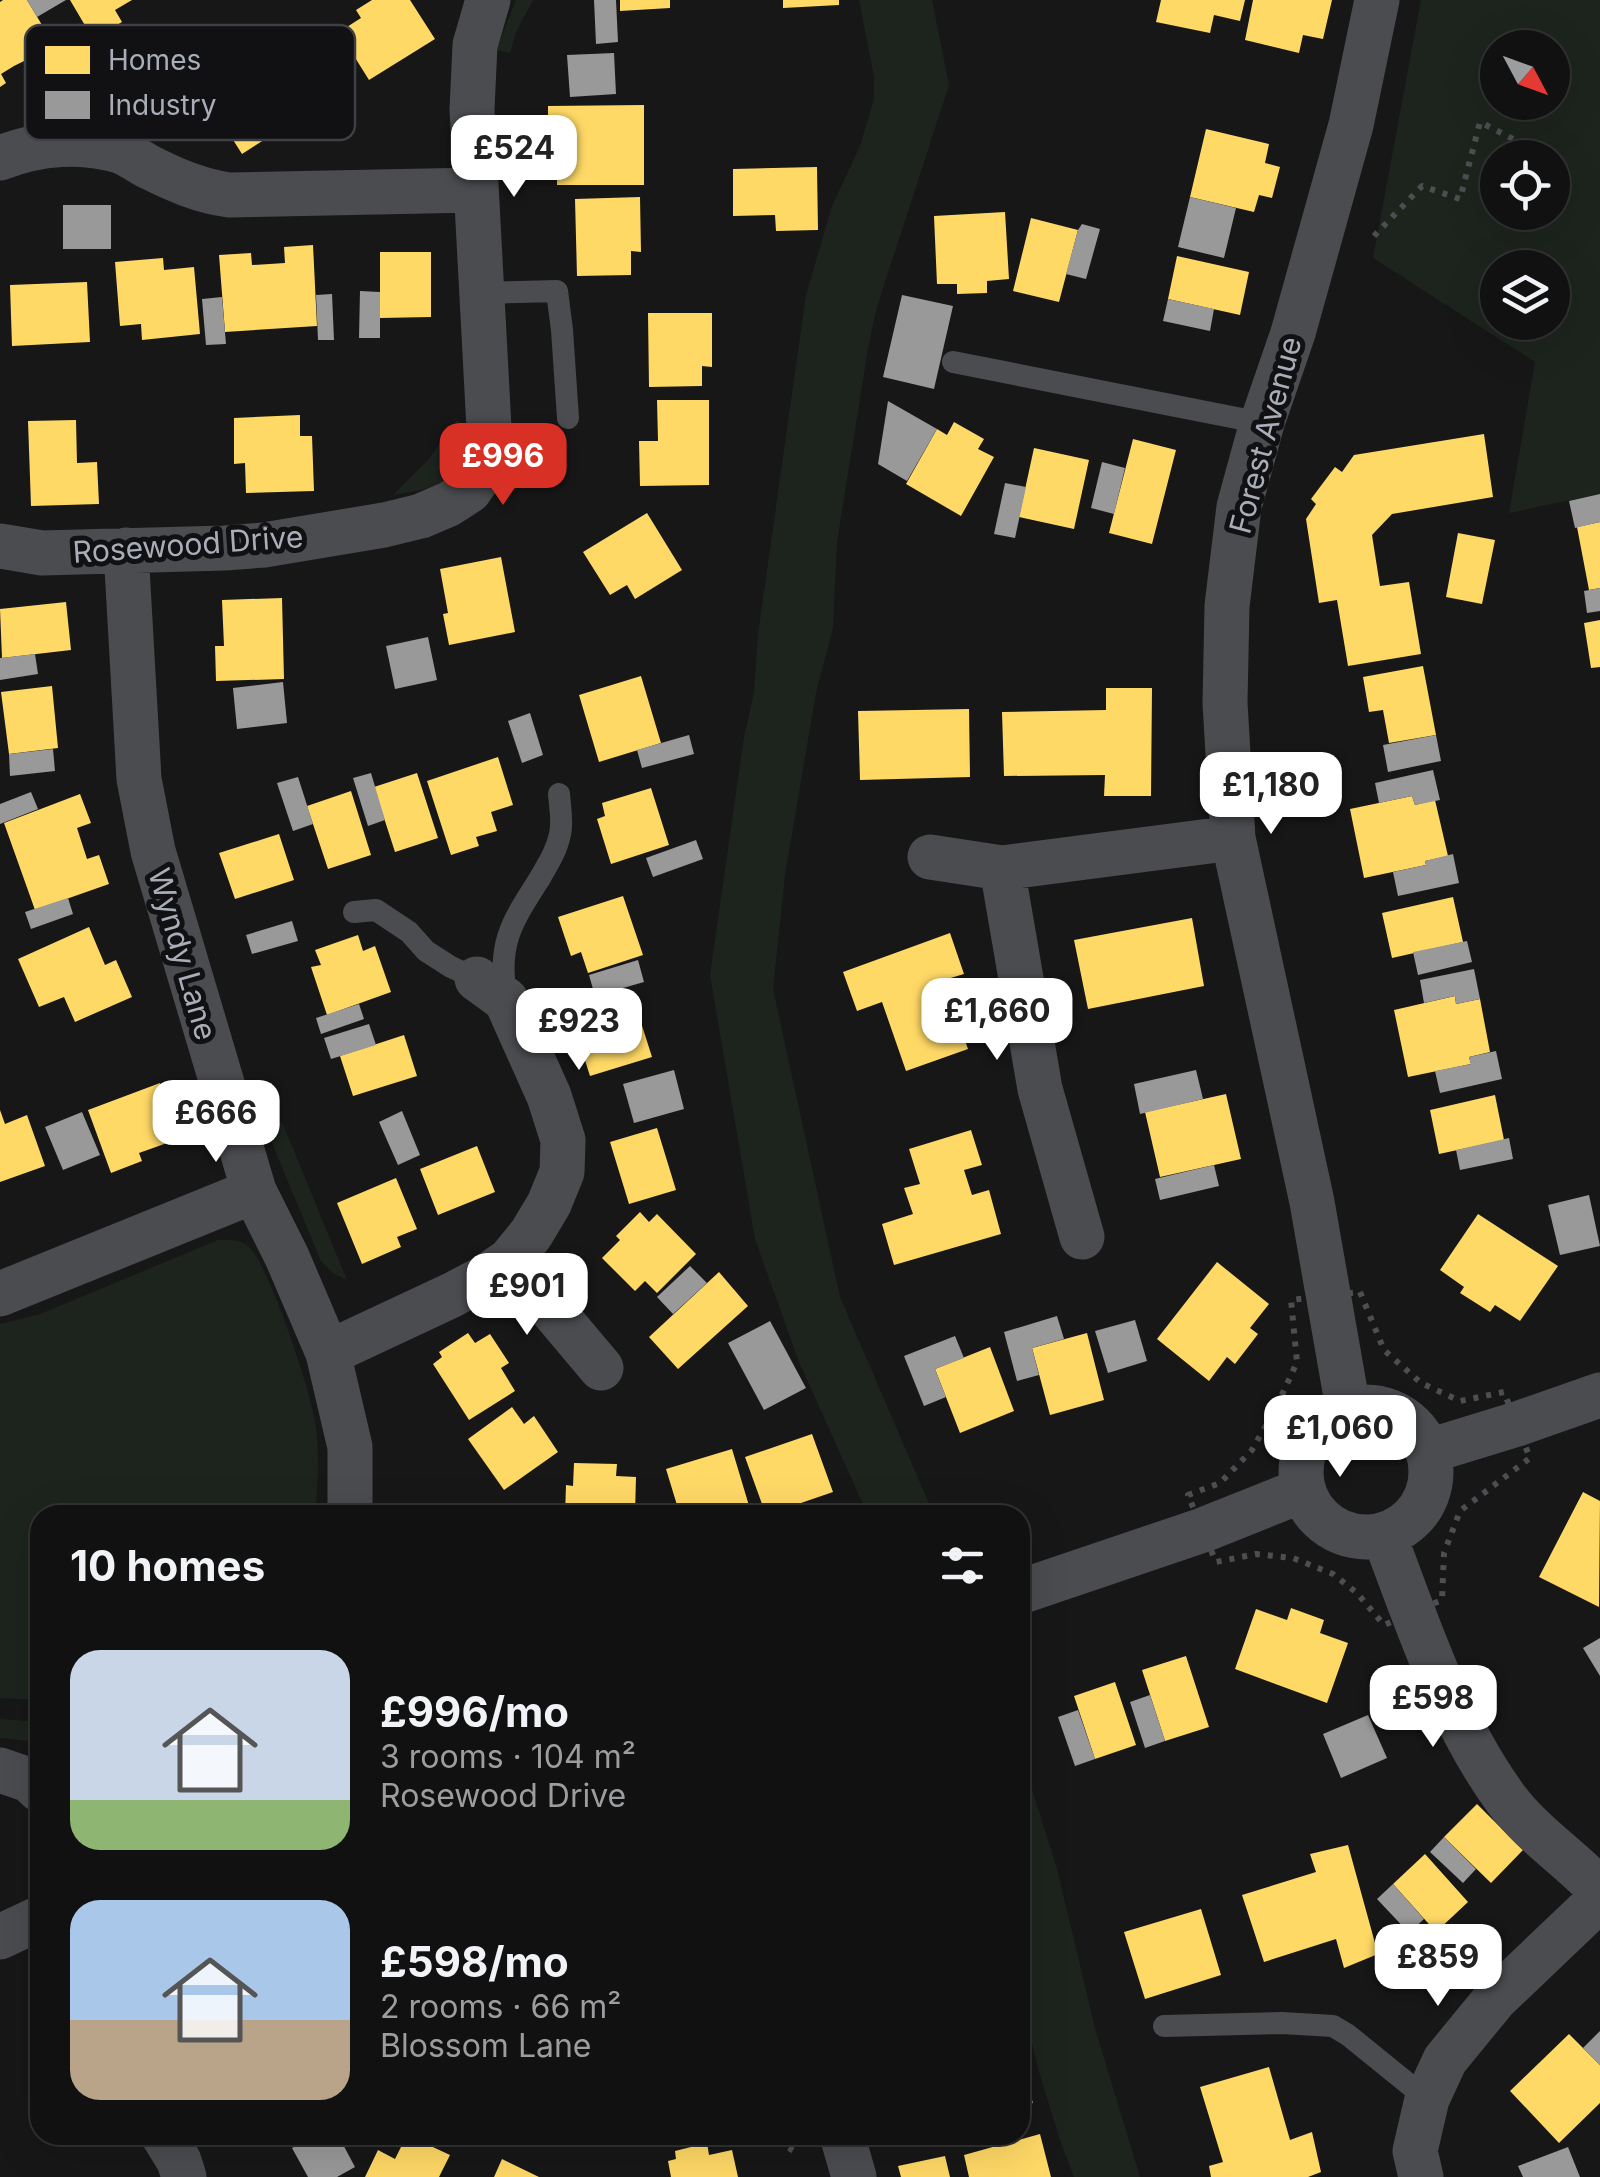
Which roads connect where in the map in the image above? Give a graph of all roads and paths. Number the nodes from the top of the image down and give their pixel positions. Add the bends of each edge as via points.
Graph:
1 (488, 0) edge
2 (1377, 0) edge
3 (1516, 140) edge
4 (0, 158) edge
5 (476, 190) junction
6 (1323, 224) junction
7 (480, 293) junction
8 (953, 362) dead end
9 (568, 418) dead end
10 (1262, 423) junction
11 (0, 546) edge
12 (126, 550) junction
13 (559, 794) dead end
14 (1233, 838) junction
15 (930, 857) dead end
16 (1002, 868) junction
17 (354, 912) dead end
18 (492, 989) junction
19 (254, 1191) junction
20 (1082, 1237) dead end
21 (510, 1260) junction
22 (1360, 1292) dead end
23 (0, 1294) edge
24 (1292, 1300) dead end
25 (328, 1353) junction
26 (601, 1368) dead end
27 (1504, 1392) dead end
28 (1600, 1395) edge
29 (1348, 1408) junction
30 (1429, 1451) junction
31 (1530, 1458) dead end
32 (1303, 1490) junction
33 (1188, 1495) dead end
34 (350, 1505) edge
35 (1384, 1535) junction
36 (1216, 1562) dead end
37 (1030, 1589) edge
38 (1442, 1600) dead end
39 (1384, 1625) dead end
40 (0, 1770) edge
41 (30, 1781) edge
42 (1600, 1890) edge
43 (1600, 1899) edge
44 (30, 1924) edge
45 (0, 1937) edge
46 (1164, 2026) dead end
47 (1427, 2099) junction
48 (169, 2145) edge
49 (845, 2145) edge
50 (184, 2177) edge
51 (854, 2177) edge
52 (1420, 2177) edge

1 - 5 street, Rosewood Drive via 472,78
2 - 6 street, Forest Avenue
3 - 6 path via 1480,122 1460,199 1422,186 1370,241
4 - 5 street via 22,149 87,145 125,154 203,192 229,195
5 - 7 street, Rosewood Drive
6 - 10 street, Forest Avenue
7 - 9 lane via 556,291
7 - 12 street, Rosewood Drive via 490,447 469,491 421,516 359,530 264,545
8 - 10 lane
10 - 14 street, Forest Avenue via 1239,507 1228,606 1225,703
11 - 12 street, Rosewood Drive via 42,553
12 - 19 street, Wyndy Lane via 139,779 153,851
13 - 18 lane via 561,832 504,943
14 - 16 street
14 - 29 street, Forest Avenue via 1312,1202
15 - 16 street
16 - 20 street via 1040,1090
17 - 18 lane via 376,910 426,951
18 - 21 street via 549,1096 562,1140 562,1172 549,1204
19 - 23 street
19 - 25 street, Wyndy Lane
21 - 25 street via 482,1280
21 - 26 street
22 - 27 path via 1384,1350 1421,1383 1460,1400
24 - 33 path via 1297,1362 1278,1406 1252,1450 1220,1483
25 - 34 street, Wyndy Lane via 350,1447
28 - 30 street
29 - 30 street via 1396,1413
29 - 32 street via 1311,1436 1301,1461
30 - 35 street via 1432,1478 1424,1502 1408,1522
31 - 38 path via 1460,1511 1444,1552
32 - 35 street via 1333,1529 1354,1537
32 - 37 street
35 - 42 street via 1447,1698 1507,1800
36 - 39 path via 1256,1554 1293,1558 1333,1574
40 - 41 street
43 - 47 street via 1495,1999 1444,2060
44 - 45 street
46 - 47 lane via 1332,2026
47 - 52 street via 1414,2151
48 - 50 street
49 - 51 street

